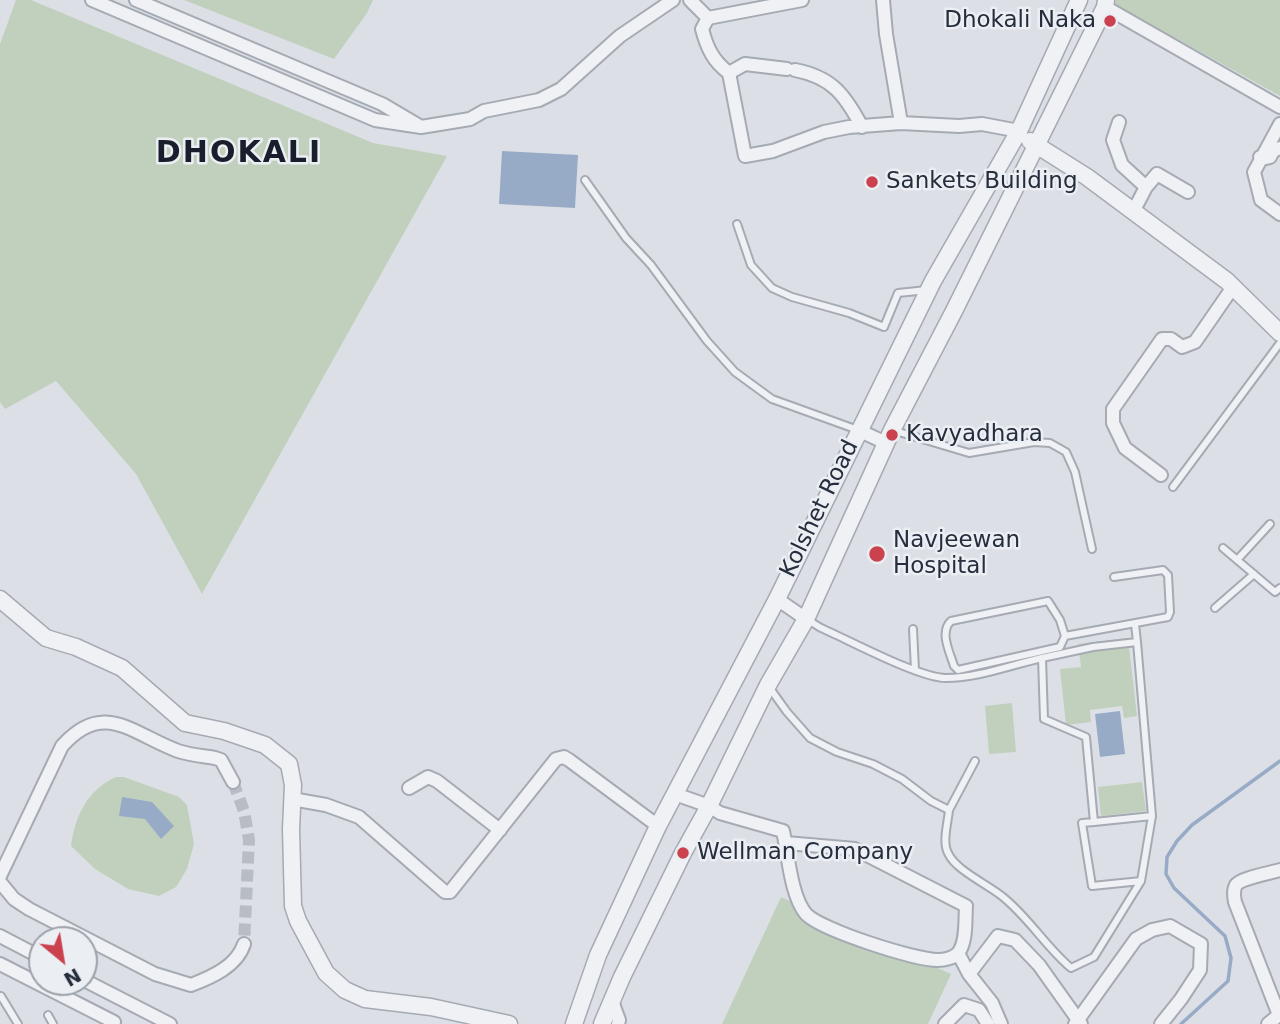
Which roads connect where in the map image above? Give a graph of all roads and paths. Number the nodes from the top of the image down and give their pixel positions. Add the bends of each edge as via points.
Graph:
1 (92, 0) edge
2 (136, 0) edge
3 (673, 0) edge
4 (690, 0) edge
5 (802, 0) edge
6 (883, 0) edge
7 (1079, 0) edge
8 (1106, 4) edge
9 (708, 18) junction
10 (729, 73) junction
11 (1280, 107) edge
12 (901, 122) junction
13 (1119, 122) dead end
14 (1280, 124) edge
15 (421, 127) junction
16 (862, 127) junction
17 (1019, 131) junction
18 (1036, 146) junction
19 (1280, 148) edge
20 (1260, 157) junction
21 (585, 180) dead end
22 (1146, 187) junction
23 (1188, 192) dead end
24 (1133, 212) junction
25 (1280, 214) edge
26 (737, 224) dead end
27 (1233, 287) junction
28 (927, 293) junction
29 (954, 311) junction
30 (1280, 333) edge
31 (1280, 343) edge
32 (858, 430) junction
33 (889, 436) junction
34 (1161, 475) dead end
35 (1173, 487) dead end
36 (1270, 524) dead end
37 (1223, 548) dead end
38 (1092, 550) dead end
39 (1237, 560) junction
40 (1254, 574) junction
41 (1114, 577) dead end
42 (1280, 588) edge
43 (777, 599) junction
44 (0, 600) edge
45 (1215, 608) dead end
46 (806, 619) junction
47 (1135, 624) junction
48 (914, 629) dead end
49 (1065, 636) junction
50 (1138, 642) junction
51 (1042, 658) junction
52 (915, 670) junction
53 (768, 685) junction
54 (975, 761) dead end
55 (233, 782) tunnel mouth
56 (409, 788) dead end
57 (675, 794) junction
58 (292, 799) junction
59 (709, 806) junction
60 (949, 810) junction
61 (1152, 816) junction
62 (1094, 822) junction
63 (658, 826) junction
64 (500, 830) junction
65 (786, 842) junction
66 (1280, 870) edge
67 (0, 876) edge
68 (1141, 881) junction
69 (0, 882) edge
70 (0, 936) edge
71 (244, 944) tunnel mouth
72 (28, 951) edge
73 (958, 953) junction
74 (0, 964) edge
75 (969, 974) junction
76 (98, 987) edge
77 (1, 996) edge
78 (124, 1001) junction
79 (612, 1001) junction
80 (48, 1015) dead end
81 (1279, 1016) edge
82 (146, 1019) edge
83 (115, 1023) edge
84 (1077, 1023) edge
85 (18, 1024) edge
86 (53, 1024) edge
87 (170, 1024) edge
88 (509, 1024) edge
89 (574, 1024) edge
90 (602, 1024) edge
91 (618, 1024) edge
92 (945, 1024) edge
93 (988, 1024) edge
94 (1001, 1024) edge
95 (1161, 1024) edge
96 (1268, 1024) edge

1 - 15 street via 374,120
2 - 15 street via 382,104
3 - 15 street via 620,36 561,89 470,119
4 - 9 street
5 - 9 street
6 - 12 street
7 - 17 street, Kolshet Road
8 - 11 street
8 - 18 street, Kolshet Road
9 - 10 street via 702,29 707,48
10 - 16 street via 745,64 812,74 834,85
10 - 16 street via 746,156 824,132
12 - 16 street
12 - 17 street via 982,124
13 - 22 street via 1113,140 1122,165
14 - 20 street
17 - 18 street
17 - 28 street, Kolshet Road
18 - 24 street
18 - 29 street, Kolshet Road
19 - 20 street via 1270,158
20 - 25 street via 1254,172 1261,201
21 - 32 lane via 735,372 772,399
22 - 23 street via 1157,174
22 - 24 street
24 - 27 street
26 - 28 lane via 751,265 772,288 792,297 884,327 898,293
27 - 30 street
27 - 34 street via 1195,342 1182,347 1162,340 1113,409 1113,423 1125,448
28 - 29 street
28 - 32 street, Kolshet Road
29 - 33 street, Kolshet Road
31 - 35 lane
32 - 33 street
32 - 43 street, Kolshet Road
33 - 38 lane via 969,453 1050,443 1066,452 1075,472
33 - 46 street, Kolshet Road
36 - 39 lane
37 - 39 lane
39 - 40 lane
40 - 42 lane via 1275,592
40 - 45 lane
41 - 47 lane via 1163,570 1168,575 1168,617
43 - 46 street
43 - 57 street, Kolshet Road
44 - 58 street via 46,638 122,668 185,723 265,745 289,764
46 - 52 lane
46 - 53 street, Kolshet Road
47 - 49 lane
47 - 50 lane
48 - 52 lane
49 - 49 lane via 1048,601 951,621 944,632 958,670 1060,647
50 - 51 lane
50 - 61 lane
51 - 52 lane via 964,677 944,678
51 - 62 lane via 1044,719 1086,737
53 - 59 street, Kolshet Road
53 - 60 lane via 810,738 883,769
54 - 60 lane
55 - 67 street via 220,760 180,751 114,723 89,724 62,746
56 - 64 street via 428,777 437,781
57 - 59 street
57 - 63 street, Kolshet Road
58 - 64 street via 326,804 359,817 445,892 450,892
58 - 88 street via 293,906 326,973 365,999
59 - 65 street via 783,831
59 - 79 street, Kolshet Road
60 - 68 lane via 948,853 1004,897 1071,968 1094,957
61 - 62 lane
61 - 68 lane
62 - 68 lane via 1082,823 1091,886
63 - 64 street via 564,757 556,759
63 - 89 street, Kolshet Road via 598,955
65 - 73 street via 798,898 806,914 820,924 936,960
65 - 73 street via 855,849 966,906
66 - 81 street via 1242,881 1233,893
69 - 71 street via 29,909 155,974 191,985 225,968
70 - 72 street
73 - 75 street
74 - 83 street
75 - 84 street via 998,936 1015,940 1039,965
75 - 94 street via 992,1003
76 - 78 street
77 - 85 lane
78 - 82 street
78 - 83 street
79 - 90 street, Kolshet Road
79 - 91 street
80 - 86 lane
81 - 96 street
82 - 87 street
84 - 95 street via 1136,939 1170,926 1201,944 1200,970
92 - 93 street via 964,1005 979,1010

